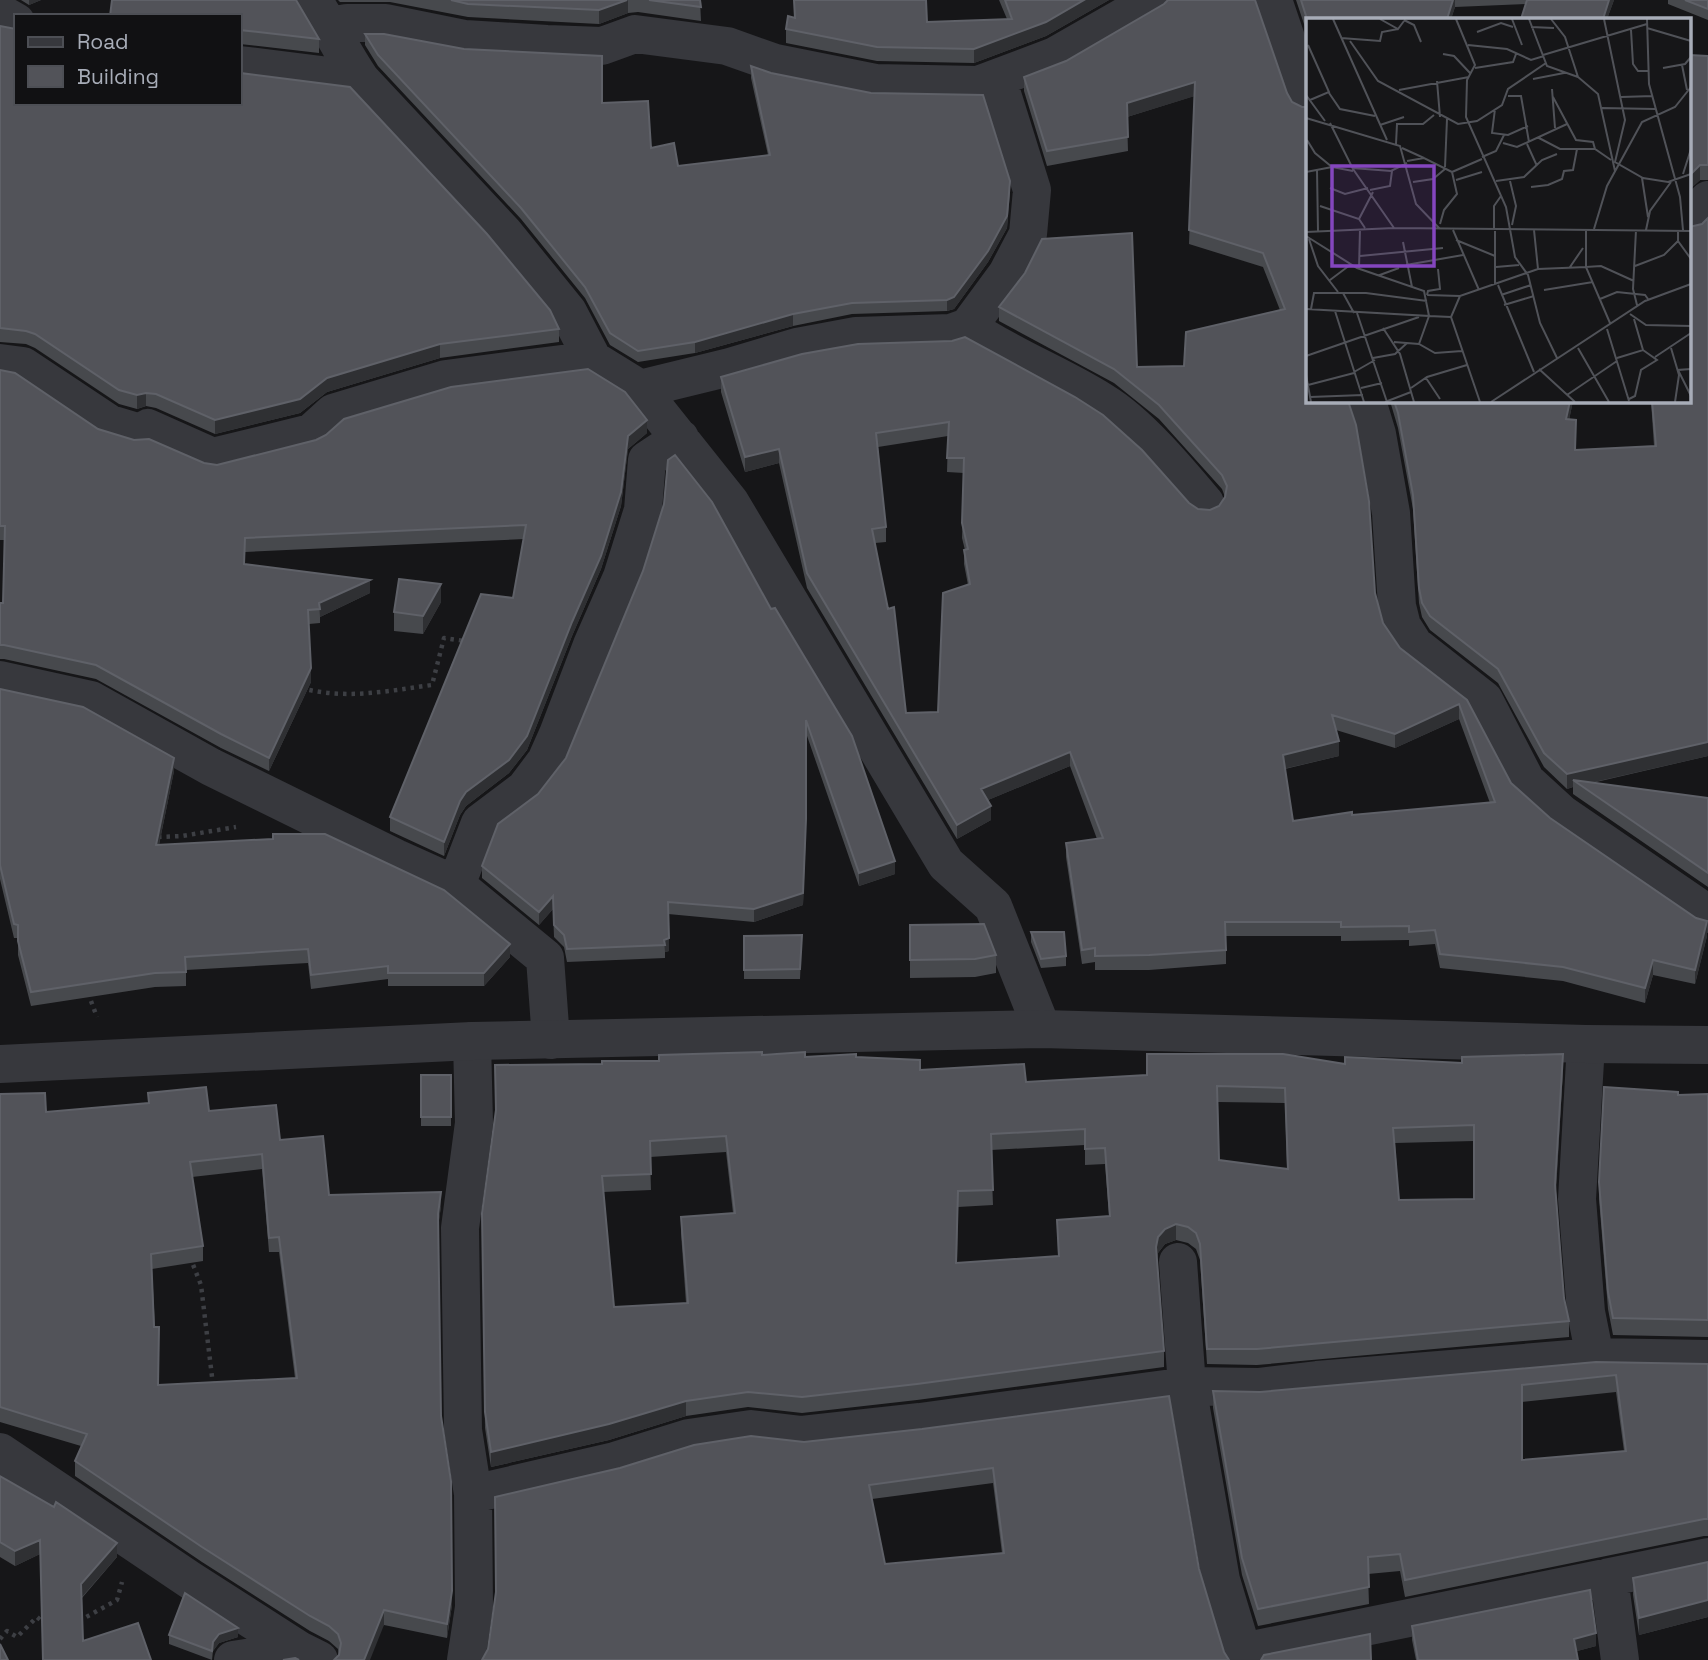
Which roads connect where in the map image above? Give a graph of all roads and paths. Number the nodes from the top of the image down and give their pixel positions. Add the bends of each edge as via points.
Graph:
1 (1153, 0) edge
2 (1273, 0) edge
3 (321, 13) edge
4 (242, 65) edge
5 (997, 78) junction
6 (361, 80) junction
7 (1306, 97) edge
8 (1708, 200) edge
9 (1690, 219) edge
10 (968, 327) junction
11 (593, 360) junction
12 (0, 363) edge
13 (640, 389) junction
14 (1367, 402) edge
15 (680, 438) junction
16 (1205, 503) dead end
17 (471, 642) edge
18 (0, 680) edge
19 (299, 688) edge
20 (246, 826) dead end
21 (154, 837) edge
22 (456, 885) junction
23 (1708, 914) edge
24 (85, 985) edge
25 (1042, 1029) junction
26 (551, 1040) junction
27 (472, 1041) junction
28 (1586, 1044) junction
29 (1708, 1045) edge
30 (112, 1058) junction
31 (0, 1064) edge
32 (186, 1247) edge
33 (1178, 1262) dead end
34 (1595, 1357) junction
35 (1708, 1359) edge
36 (1187, 1386) junction
37 (214, 1390) edge
38 (0, 1452) edge
39 (473, 1494) junction
40 (1708, 1557) edge
41 (1609, 1577) junction
42 (117, 1600) dead end
43 (57, 1623) edge
44 (70, 1626) edge
45 (0, 1639) edge
46 (309, 1655) edge
47 (1244, 1656) edge
48 (233, 1660) edge
49 (466, 1660) edge
50 (1620, 1660) edge

1 - 5 street via 1055,56
2 - 7 street
3 - 5 street via 347,23 387,23 465,38 547,44 602,46 635,34 727,46 775,63 875,83 978,85
3 - 6 street
4 - 6 street
5 - 10 street via 1032,190 1028,234 1007,274
6 - 11 street via 504,233 568,312
8 - 9 street
10 - 13 street via 951,333 856,336 797,347
10 - 16 street via 995,347 1104,402 1149,440
11 - 12 street via 446,379 334,413 311,433 214,457 148,428 139,433 110,424 23,366
11 - 13 street
13 - 15 street
14 - 23 street via 1391,513 1396,606 1414,645 1485,700 1526,781 1562,814
15 - 22 street via 647,460 642,510 622,577 545,761 525,789 480,823
15 - 25 street via 730,502 946,864 993,906
17 - 19 path via 444,638 432,685 360,695 324,695
18 - 22 street via 91,700 211,767
20 - 21 path
22 - 26 street via 545,958
24 - 30 path
25 - 26 street
25 - 28 street
26 - 27 street
27 - 30 street
27 - 39 street via 474,1123 460,1241 463,1430
28 - 29 street
28 - 34 street via 1577,1199 1586,1312
30 - 31 street
32 - 37 path via 201,1285
33 - 36 street
34 - 35 street
34 - 36 street via 1258,1387
36 - 39 street via 920,1423 802,1435 751,1429 702,1436
36 - 47 street via 1221,1580
38 - 46 street
39 - 49 street via 474,1607
40 - 41 street
41 - 47 street
41 - 50 street
42 - 44 path
43 - 45 path via 49,1628 37,1617 17,1637 7,1631
46 - 48 street

